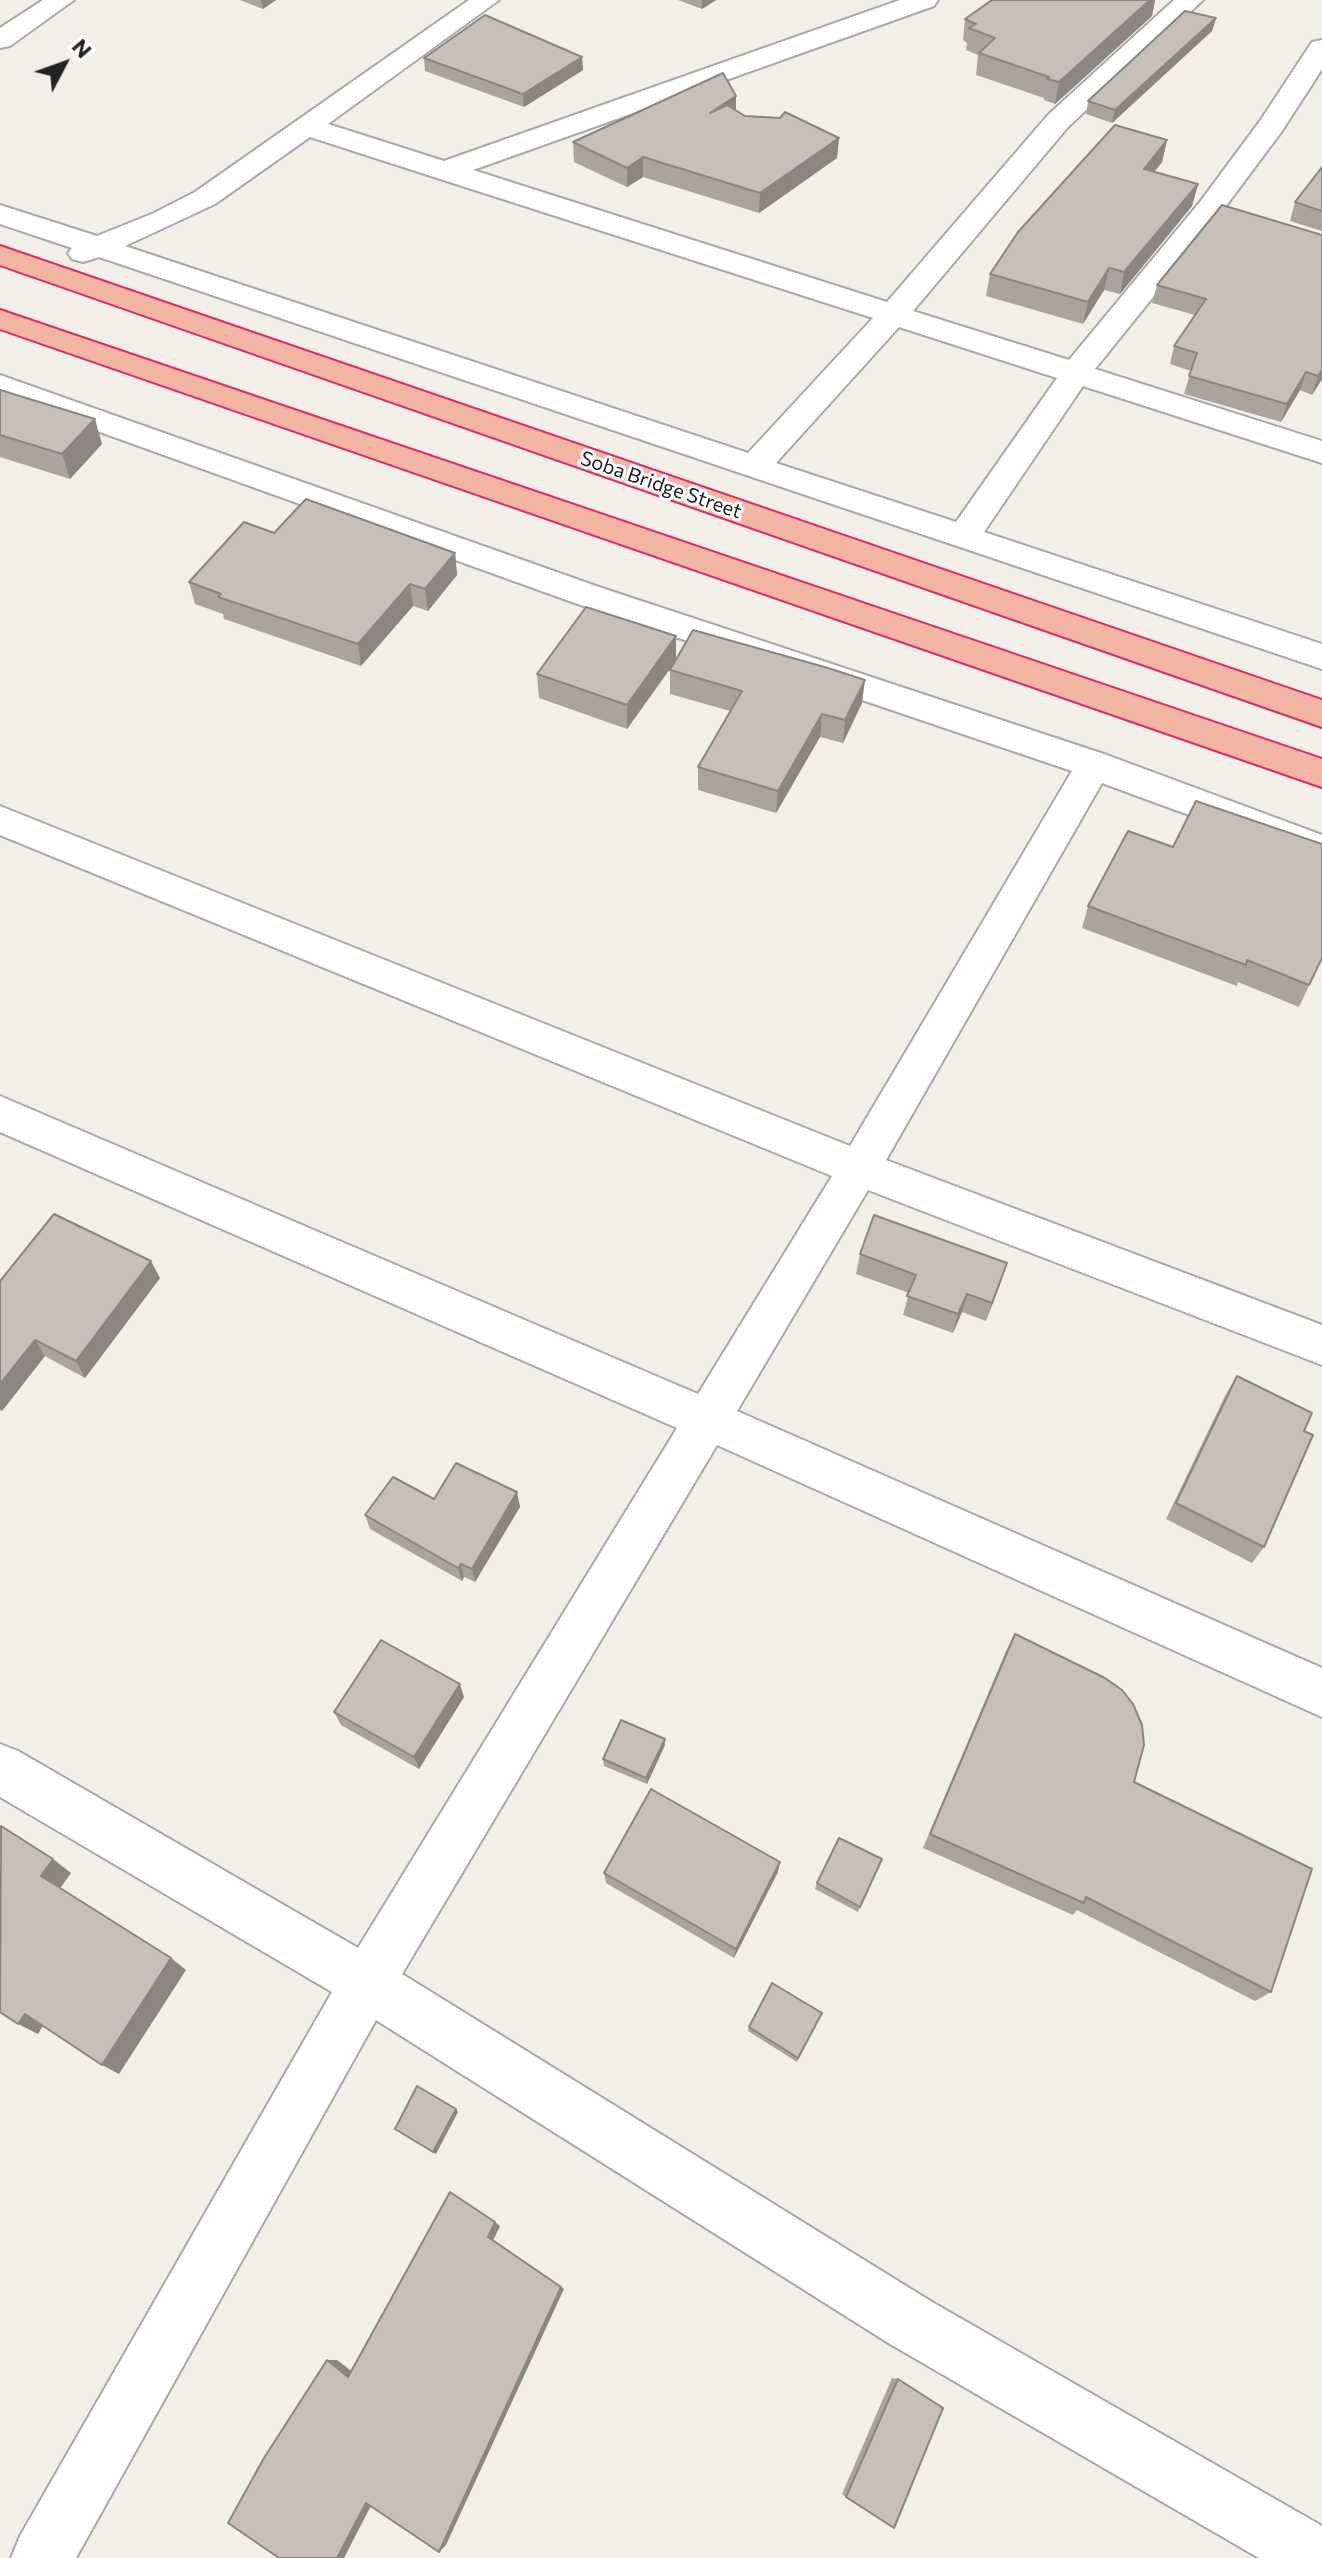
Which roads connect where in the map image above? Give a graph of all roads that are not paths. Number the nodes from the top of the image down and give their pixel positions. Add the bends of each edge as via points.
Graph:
1 (61, 0) edge
2 (486, 0) edge
3 (925, 0) edge
4 (1190, 0) edge
5 (0, 40) edge
6 (1317, 64) edge
7 (305, 126) junction
8 (444, 171) junction
9 (0, 214) edge
10 (96, 248) junction
11 (0, 255) edge
12 (41, 269) junction
13 (892, 316) junction
14 (0, 319) edge
15 (1076, 374) junction
16 (0, 385) edge
17 (1322, 452) edge
18 (755, 466) junction
19 (962, 538) junction
20 (1322, 657) edge
21 (1322, 714) edge
22 (1094, 765) junction
23 (1322, 773) edge
24 (0, 820) edge
25 (1322, 850) edge
26 (0, 1113) edge
27 (859, 1168) junction
28 (1322, 1345) edge
29 (707, 1419) junction
30 (1322, 1693) edge
31 (0, 1769) edge
32 (367, 1983) junction
33 (42, 2558) edge
34 (1318, 2558) edge

1 - 5 street
2 - 7 street
3 - 8 street
4 - 13 street via 1058,121
6 - 15 street via 1224,212
7 - 8 street
7 - 10 street via 205,198
8 - 13 street
9 - 10 street
10 - 12 street
10 - 18 street
11 - 12 highway, Soba Bridge Street
12 - 21 highway, Soba Bridge Street
13 - 15 street
13 - 18 street
14 - 23 highway
15 - 17 street
15 - 19 street
16 - 22 street via 584,594
18 - 19 street
19 - 20 street
22 - 25 street
22 - 27 street
24 - 27 street
26 - 29 street
27 - 28 street
27 - 29 street
29 - 30 street
29 - 32 street
31 - 32 street
32 - 33 street
32 - 34 street via 911,2323

